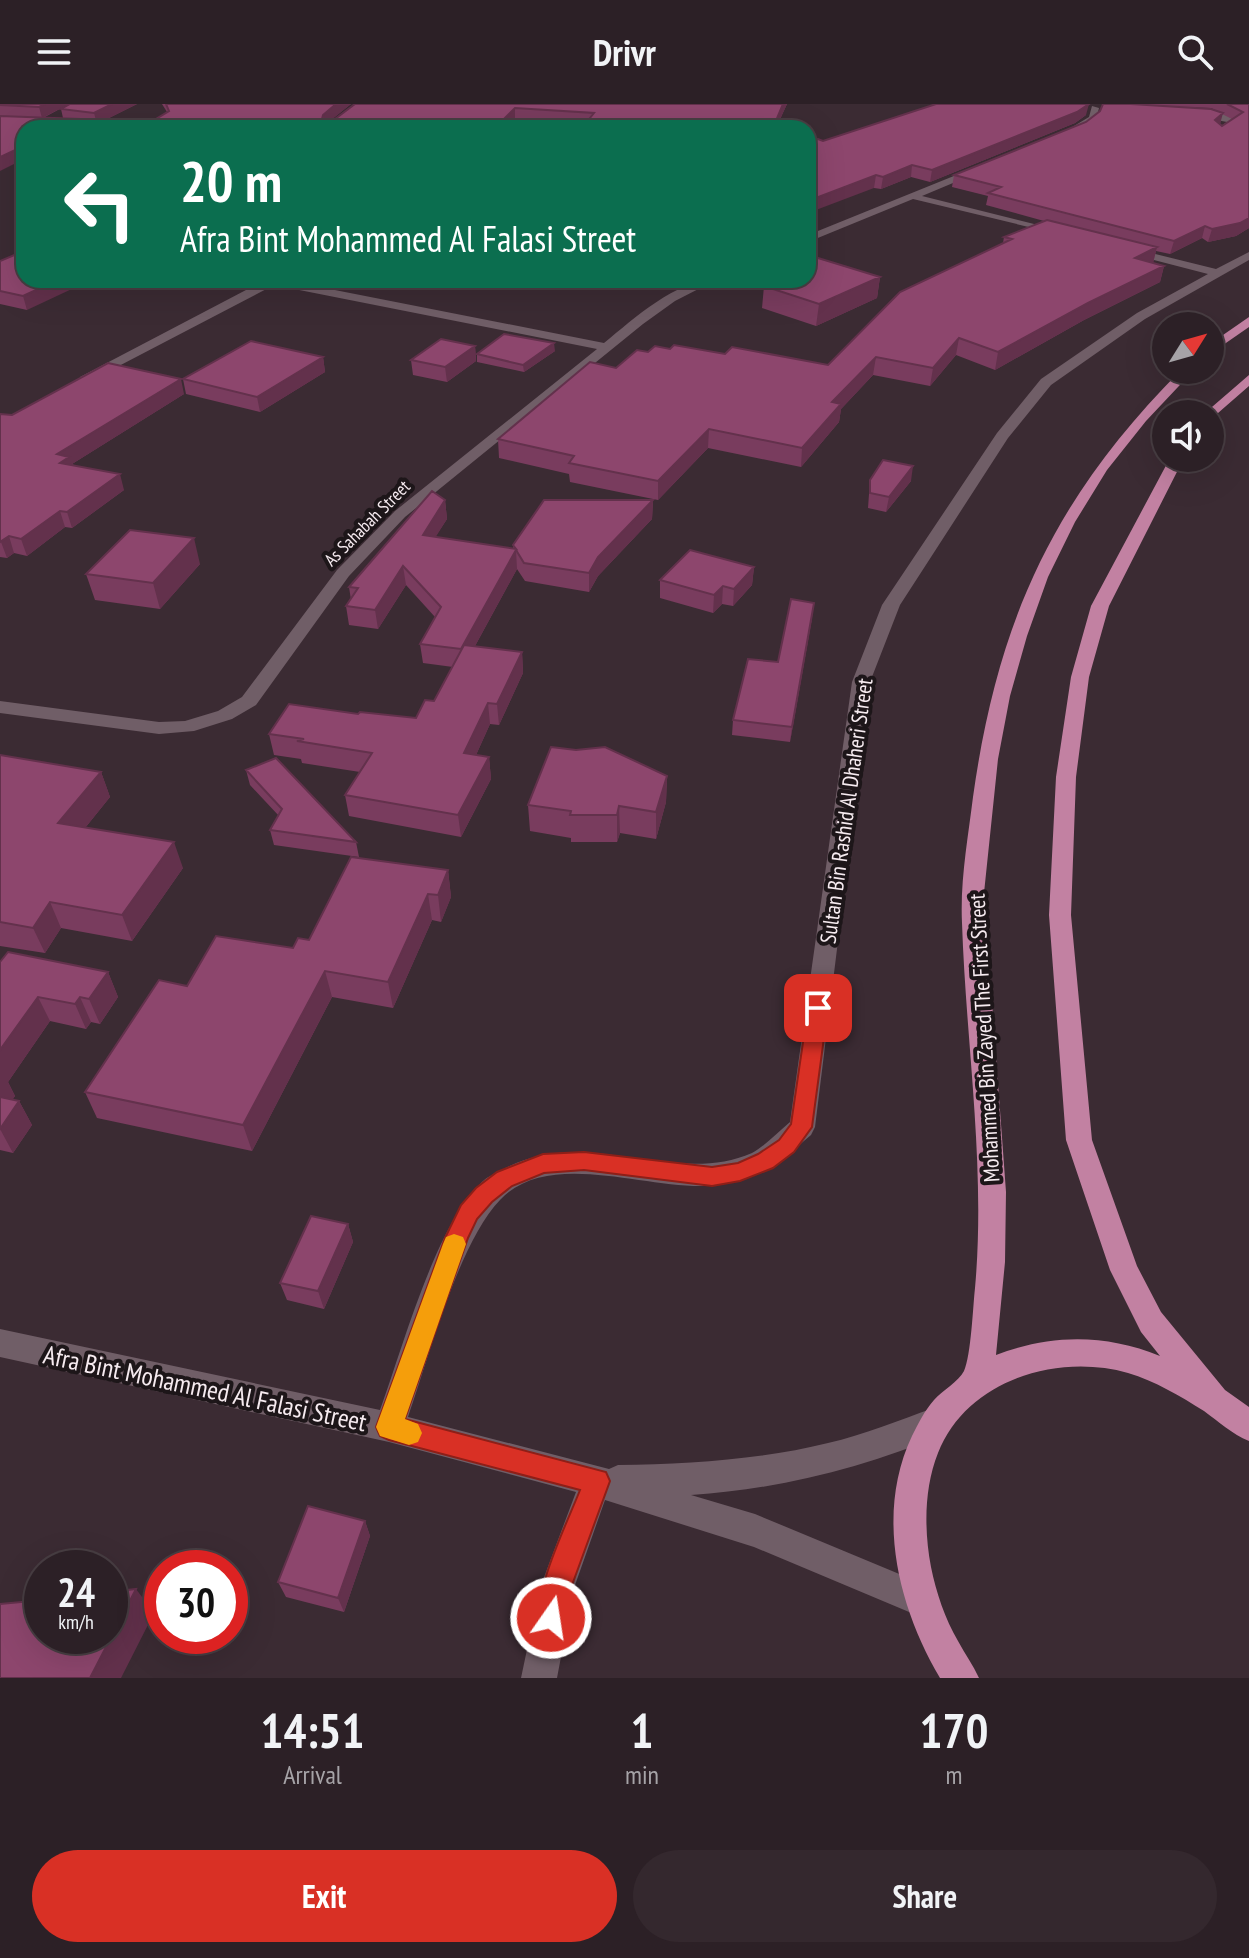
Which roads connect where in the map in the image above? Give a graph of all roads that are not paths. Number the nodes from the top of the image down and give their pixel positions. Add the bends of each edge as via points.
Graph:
1 (1082, 107) edge
2 (1095, 108) junction
3 (1110, 108) edge
4 (69, 111) edge
5 (1183, 112) edge
6 (51, 120) edge
7 (1219, 131) edge
8 (1055, 138) edge
9 (991, 163) edge
10 (912, 196) junction
11 (1066, 235) edge
12 (816, 236) edge
13 (1112, 246) edge
14 (1249, 255) edge
15 (1219, 273) junction
16 (258, 288) edge
17 (313, 288) edge
18 (695, 288) edge
19 (1249, 321) edge
20 (1224, 340) edge
21 (607, 347) junction
22 (1249, 379) edge
23 (1175, 384) edge
24 (68, 387) edge
25 (1224, 403) edge
26 (1169, 472) edge
27 (0, 707) edge
28 (0, 1343) edge
29 (978, 1378) junction
30 (1212, 1396) junction
31 (934, 1423) junction
32 (1249, 1426) edge
33 (389, 1427) junction
34 (596, 1481) junction
35 (921, 1600) junction
36 (539, 1678) edge
37 (961, 1678) edge

1 - 2 street
2 - 3 street
2 - 8 street via 1088,123
4 - 6 street
5 - 7 street via 1233,122
9 - 10 street
10 - 11 street
10 - 12 street
13 - 15 street
14 - 15 street, Sultan Bin Rashid Al Dhaheri Street
15 - 33 street, Sultan Bin Rashid Al Dhaheri Street via 1141,316 1046,382 1002,436 891,605 861,682 802,1127 787,1146 740,1172 712,1176 561,1161 504,1179 469,1212
16 - 24 street
17 - 21 street
18 - 21 street, As Sahabah Street via 656,309
19 - 20 main road
21 - 27 street, As Sahabah Street via 391,523 343,573 249,701 187,727 159,728
22 - 25 main road
23 - 29 main road, Mohammed Bin Zayed The First Street via 1095,475 1062,528 1008,660 989,749 973,903 992,1204 991,1273
26 - 30 main road via 1100,606 1080,677 1066,777 1060,915 1079,1140 1124,1270 1144,1309
28 - 33 street, Afra Bint Mohammed Al Falasi Street
29 - 30 main road via 1029,1357 1087,1352 1150,1366
29 - 31 main road
30 - 32 main road
31 - 34 street, Afra Bint Mohammed Al Falasi Street via 856,1451 773,1471 685,1480
31 - 35 main road via 913,1474 908,1534
33 - 34 street, Afra Bint Mohammed Al Falasi Street
34 - 35 street, Afra Bint Mohammed Al Falasi Street via 755,1531
34 - 36 street via 557,1588
35 - 37 main road

